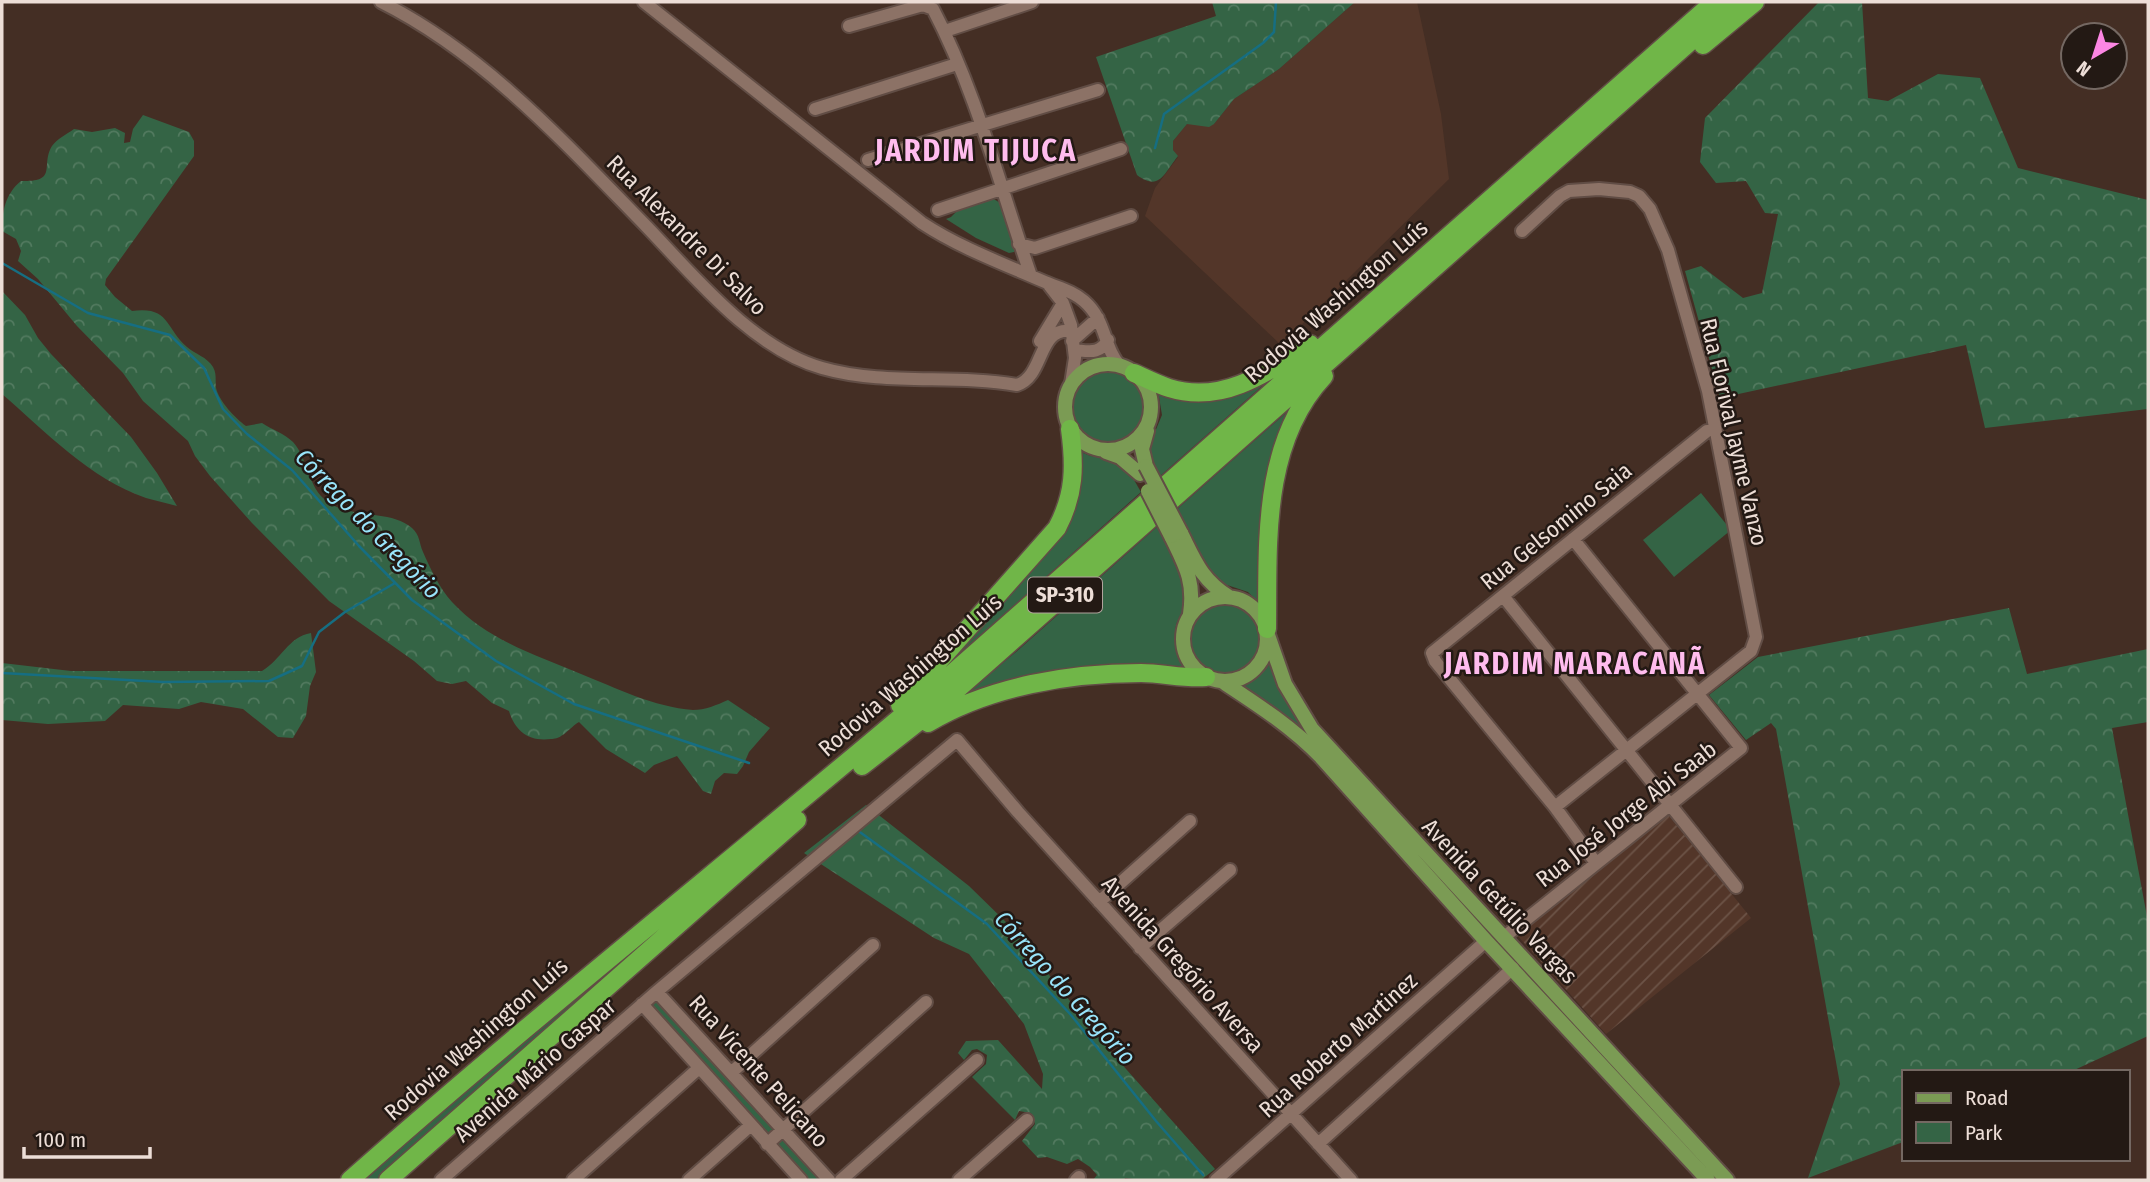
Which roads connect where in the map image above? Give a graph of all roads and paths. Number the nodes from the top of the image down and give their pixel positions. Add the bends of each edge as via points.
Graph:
1 (382, 2) edge
2 (644, 2) edge
3 (1030, 2) edge
4 (1707, 2) edge
5 (1714, 2) edge
6 (1735, 2) edge
7 (1755, 2) edge
8 (849, 26) dead end
9 (945, 31) junction
10 (1666, 43) junction
11 (957, 64) junction
12 (1098, 90) dead end
13 (815, 109) dead end
14 (982, 127) junction
15 (1121, 149) dead end
16 (868, 160) dead end
17 (1550, 167) junction
18 (1002, 190) junction
19 (938, 210) dead end
20 (1131, 216) dead end
21 (1522, 231) dead end
22 (1020, 246) junction
23 (1008, 266) junction
24 (1031, 276) junction
25 (1046, 283) junction
26 (1084, 301) junction
27 (1385, 301) junction
28 (1063, 303) junction
29 (1098, 318) junction
30 (1108, 340) junction
31 (1072, 341) junction
32 (1127, 369) junction
33 (1071, 384) junction
34 (1012, 385) junction
35 (1149, 422) junction
36 (1070, 429) junction
37 (1707, 430) dead end
38 (1102, 450) junction
39 (1143, 470) junction
40 (1176, 535) junction
41 (1573, 539) junction
42 (1503, 596) junction
43 (1228, 597) junction
44 (1190, 614) junction
45 (1267, 632) junction
46 (1214, 680) junction
47 (1696, 693) junction
48 (1626, 751) junction
49 (877, 753) junction
50 (826, 781) junction
51 (1670, 805) junction
52 (1555, 807) junction
53 (1190, 821) dead end
54 (1596, 863) junction
55 (1230, 870) dead end
56 (1736, 887) dead end
57 (1099, 902) junction
58 (1503, 938) junction
59 (1486, 941) junction
60 (873, 945) dead end
61 (1140, 948) junction
62 (1513, 968) junction
63 (657, 992) junction
64 (926, 1002) dead end
65 (642, 1004) junction
66 (977, 1060) dead end
67 (699, 1068) junction
68 (732, 1072) junction
69 (1291, 1116) junction
70 (1027, 1120) dead end
71 (751, 1125) junction
72 (783, 1129) junction
73 (768, 1144) junction
74 (1318, 1144) junction
75 (350, 1180) edge
76 (387, 1180) edge
77 (442, 1180) edge
78 (573, 1180) edge
79 (689, 1180) edge
80 (801, 1180) edge
81 (828, 1180) edge
82 (841, 1180) edge
83 (959, 1180) edge
84 (1216, 1180) edge
85 (1351, 1180) edge
86 (1708, 1180) edge
87 (1727, 1180) edge

1 - 34 street, Rua Alexandre Di Salvo via 437,36 535,114 730,313 777,347 821,368 851,373
2 - 23 street via 922,223
3 - 9 street
4 - 10 highway
5 - 10 highway, Rodovia Washington Luís / SP-310
6 - 17 highway, Rodovia Washington Luís / SP-310
7 - 17 highway
8 - 9 street via 926,5
9 - 11 street
10 - 27 highway, Rodovia Washington Luís / SP-310
11 - 13 street
11 - 14 street
12 - 14 street
14 - 16 street
14 - 18 street
15 - 18 street
17 - 27 highway, Rodovia Washington Luís / SP-310
18 - 19 street
18 - 22 street
20 - 22 street via 1035,248
21 - 47 street, Rua Florival Jayme Vanzo via 1569,191 1630,192 1650,209 1668,250 1708,391 1756,637 1751,651
22 - 23 street
22 - 24 street
23 - 24 street
24 - 25 street
25 - 26 street
25 - 28 street
26 - 28 street
26 - 29 street
27 - 32 highway via 1266,373 1234,387 1185,391
27 - 45 highway via 1318,382 1285,437 1273,492
27 - 49 highway, Rodovia Washington Luís / SP-310 via 975,674
27 - 50 highway, Rodovia Washington Luís / SP-310
28 - 31 street
28 - 34 street via 1027,370
29 - 30 street
29 - 31 street
30 - 31 street via 1092,353
30 - 32 street via 1113,358
31 - 33 street
31 - 34 street via 1061,330 1052,334 1031,376
32 - 33 main road via 1106,364 1092,367
32 - 35 main road via 1147,390
33 - 36 main road via 1064,407
35 - 38 main road via 1130,444
35 - 39 main road via 1142,449
36 - 38 main road via 1078,439
36 - 50 highway via 1073,488 1056,528 905,700
37 - 41 street, Rua Gelsomino Saia
38 - 39 main road
39 - 40 main road, bridge
40 - 43 main road via 1201,573
40 - 44 main road via 1191,581
41 - 42 street, Rua Gelsomino Saia
41 - 47 street
42 - 48 street
42 - 52 street, Rua Gelsomino Saia via 1432,653
43 - 44 main road via 1214,598
43 - 45 main road via 1253,607
44 - 46 main road via 1182,642 1186,656 1194,668
45 - 46 main road via 1267,649 1251,674 1238,680
45 - 58 main road, Avenida Getúlio Vargas via 1285,684 1312,729
46 - 49 highway via 1114,674 1025,687 939,717
46 - 59 main road, Avenida Getúlio Vargas via 1282,722 1321,757
47 - 48 street
47 - 51 street, Rua José Jorge Abi Saab via 1741,748
48 - 51 street
48 - 52 street
49 - 76 highway, Rodovia Washington Luís / SP-310
50 - 75 highway, Rodovia Washington Luís / SP-310 via 544,1012
51 - 54 street, Rua José Jorge Abi Saab
51 - 56 street
52 - 54 street
53 - 57 street
54 - 58 street, Rua José Jorge Abi Saab
55 - 61 street
57 - 61 street, Avenida Gregório Aversa
57 - 63 street, Avenida Gregório Aversa via 957,740
58 - 87 main road, Avenida Getúlio Vargas
59 - 62 main road, Avenida Getúlio Vargas
59 - 69 street, Rua Roberto Martinez
60 - 68 street
61 - 69 street, Avenida Gregório Aversa
62 - 74 street
62 - 86 main road, Avenida Getúlio Vargas
63 - 65 street, Avenida Mário Gaspar
63 - 68 street, Rua Vicente Pelicano
64 - 72 street
65 - 67 street, Rua Vicente Pelicano
65 - 77 street, Avenida Mário Gaspar
66 - 82 street
67 - 71 street, Rua Vicente Pelicano
67 - 78 street
68 - 72 street, Rua Vicente Pelicano
69 - 74 street, Avenida Gregório Aversa
69 - 84 street, Rua Roberto Martinez
70 - 83 street
71 - 73 street, Rua Vicente Pelicano
71 - 79 street
72 - 73 street
72 - 81 street, Rua Vicente Pelicano
73 - 80 street, Rua Vicente Pelicano
74 - 85 street, Avenida Gregório Aversa

